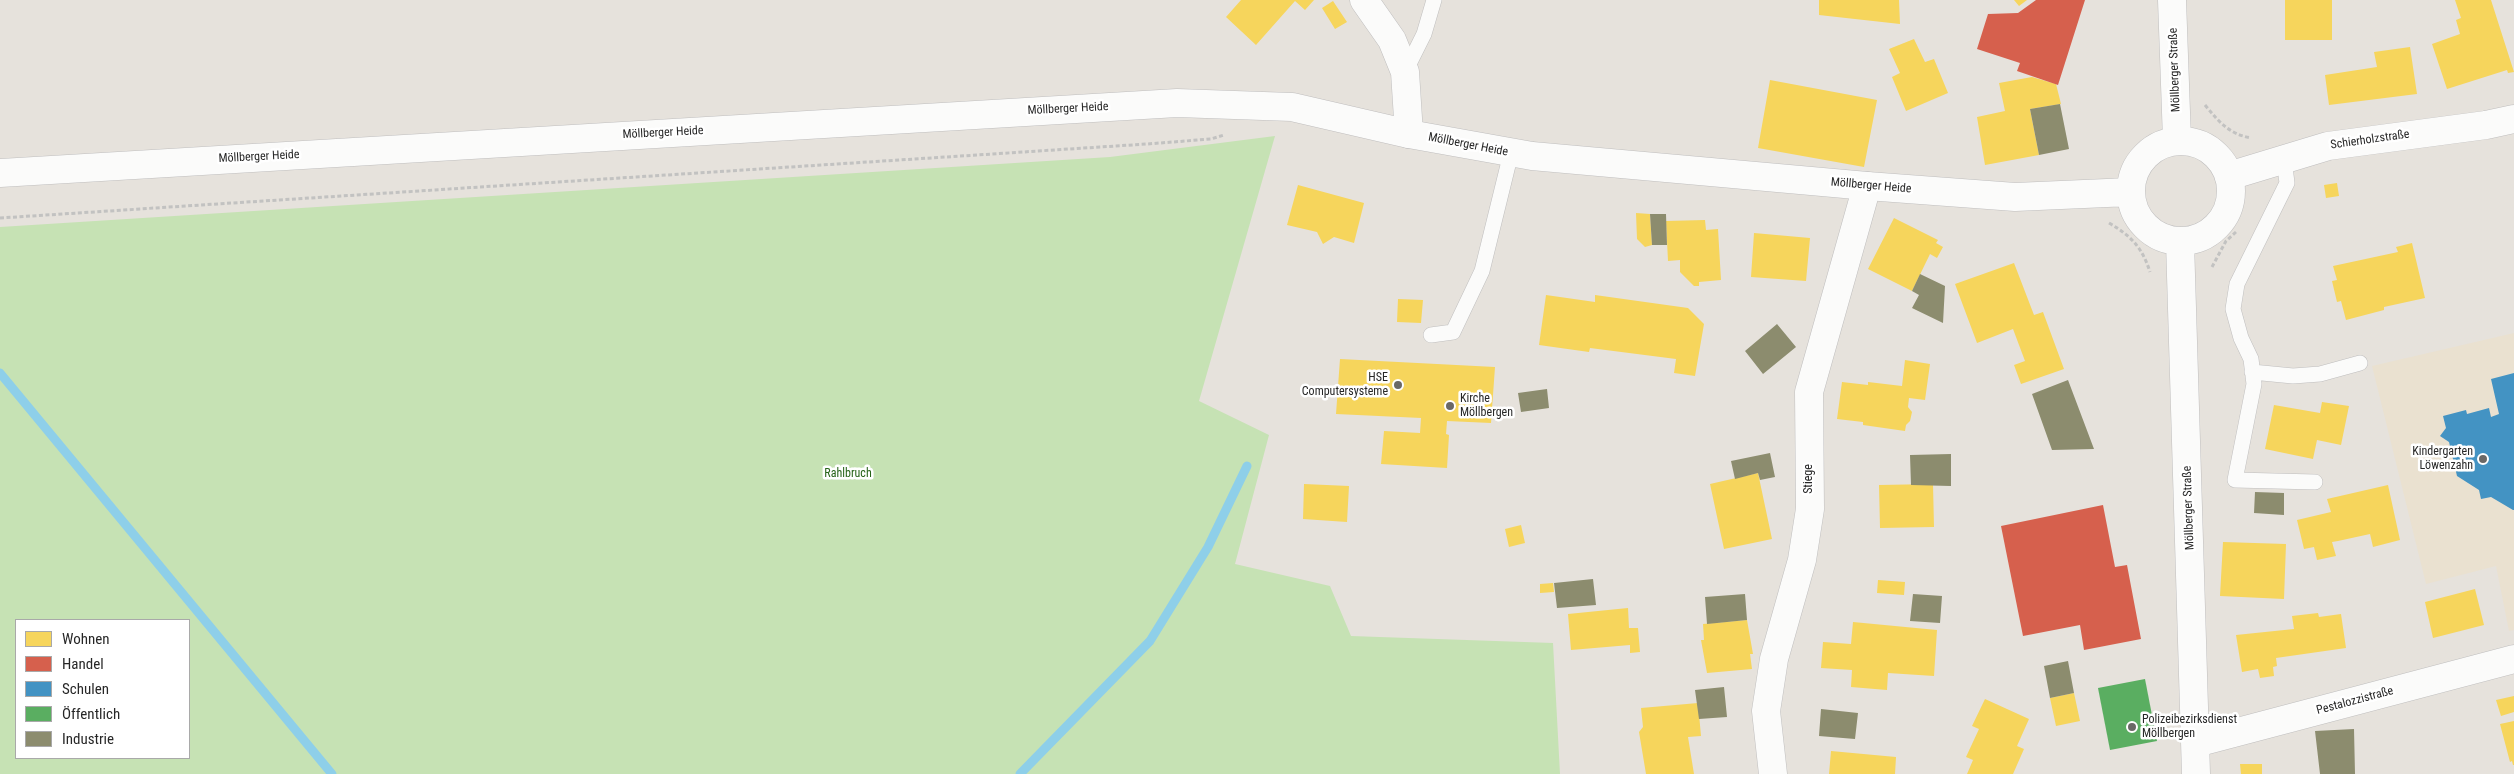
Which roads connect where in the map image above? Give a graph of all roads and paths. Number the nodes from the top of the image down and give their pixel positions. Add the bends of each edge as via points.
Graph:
1 (1364, 0) edge
2 (1434, 0) edge
3 (2172, 0) edge
4 (1405, 72) junction
5 (2514, 119) edge
6 (1227, 134) dead end
7 (1409, 134) junction
8 (2176, 140) junction
9 (1511, 153) junction
10 (2284, 160) junction
11 (0, 173) edge
12 (2229, 176) junction
13 (1867, 186) junction
14 (2130, 192) junction
15 (0, 218) edge
16 (2107, 222) dead end
17 (2180, 242) junction
18 (2150, 274) dead end
19 (1431, 335) dead end
20 (2360, 363) dead end
21 (2252, 372) junction
22 (2315, 482) dead end
23 (2514, 659) edge
24 (2196, 743) junction
25 (1773, 774) edge
26 (2196, 774) edge

1 - 4 street via 1392,40
2 - 4 lane via 1424,34
3 - 8 street, Möllberger Straße
4 - 7 street
5 - 10 street, Schierholzstraße via 2328,146
6 - 15 path via 1211,139
7 - 9 street, Möllberger Heide
7 - 11 street, Möllberger Heide via 1292,107 1177,103
8 - 12 street via 2210,148 2222,160
8 - 14 street via 2148,152 2138,163
9 - 13 street, Möllberger Heide
9 - 19 lane via 1482,271 1453,332
10 - 12 street, Schierholzstraße
10 - 21 lane via 2287,183 2237,284 2233,309 2251,359
12 - 17 street via 2232,192 2229,207 2221,221 2210,232
13 - 14 street, Möllberger Heide via 2015,197
13 - 25 street, Stiege via 1809,392 1810,509 1802,560 1774,659 1766,711
14 - 17 street via 2132,208 2140,221 2151,232
16 - 18 path via 2129,235 2145,257
17 - 24 street, Möllberger Straße
20 - 21 lane via 2311,375
21 - 22 lane via 2254,384 2235,480
23 - 24 street, Pestalozzistraße
24 - 26 street, Möllberger Straße

